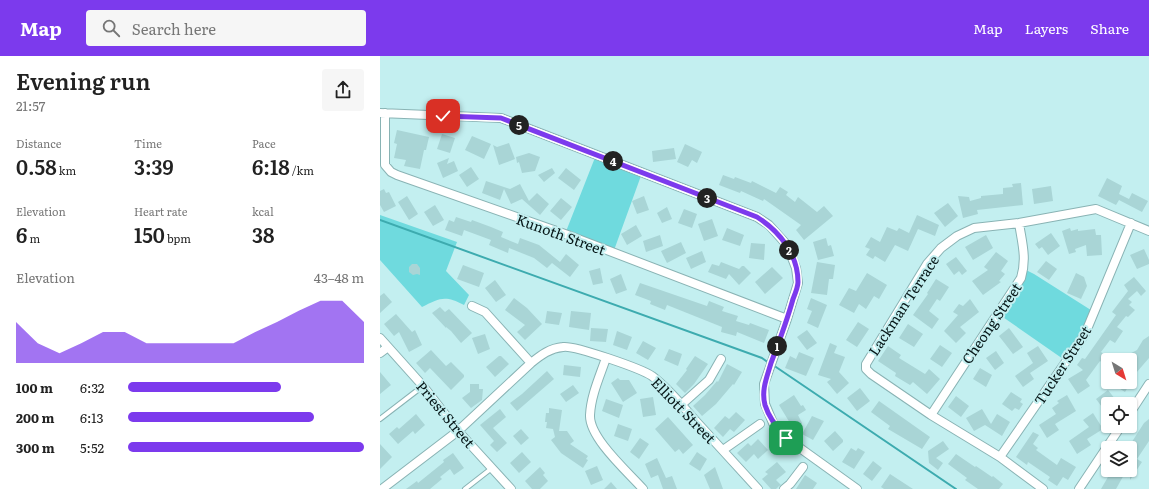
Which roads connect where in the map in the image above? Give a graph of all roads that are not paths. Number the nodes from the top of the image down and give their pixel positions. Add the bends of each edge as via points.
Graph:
1 (383, 113) edge
2 (1019, 223) junction
3 (1131, 223) junction
4 (1149, 231) edge
5 (472, 306) dead end
6 (787, 319) junction
7 (380, 338) edge
8 (388, 347) junction
9 (380, 353) edge
10 (606, 358) junction
11 (721, 359) dead end
12 (531, 363) junction
13 (422, 386) junction
14 (1148, 387) edge
15 (1137, 402) edge
16 (682, 405) junction
17 (931, 414) junction
18 (380, 419) edge
19 (760, 424) dead end
20 (458, 431) junction
21 (1116, 433) edge
22 (722, 450) junction
23 (1000, 457) junction
24 (803, 467) dead end
25 (492, 468) junction
26 (382, 489) edge
27 (465, 489) edge
28 (511, 489) edge
29 (643, 489) edge
30 (758, 489) edge
31 (784, 489) edge
32 (857, 489) edge
33 (1043, 489) edge
34 (1079, 489) edge

1 - 6 street, Kunoth Street via 385,165 391,172 565,234
1 - 6 street via 501,118 757,217 769,225 787,245 796,268 798,283
2 - 3 street, Lackman Terrace via 1096,209
2 - 17 street, Cheong Street via 1025,258 1021,278
2 - 17 street, Lackman Terrace via 974,228 941,248 927,264 866,364 866,370
3 - 4 street, Lackman Terrace
3 - 23 street, Tucker Street via 1085,334
5 - 12 street via 485,312
6 - 32 street via 764,384 765,404 773,423 786,438
7 - 8 street, Priest Street
8 - 9 street
8 - 13 street, Priest Street
10 - 12 street, Elliott Street via 571,346 551,349
10 - 16 street, Elliott Street via 650,375
10 - 29 street via 592,401 592,428 599,440
11 - 16 street via 709,380
12 - 20 street, Elliott Street
13 - 18 lane
13 - 20 street, Priest Street
14 - 15 street
16 - 22 street, Elliott Street
17 - 23 street, Lackman Terrace
19 - 22 street
20 - 25 street, Priest Street
20 - 26 street, Elliott Street
21 - 34 street
22 - 30 street, Elliott Street
23 - 33 street, Lackman Terrace
24 - 31 street
25 - 27 lane
25 - 28 street, Priest Street

